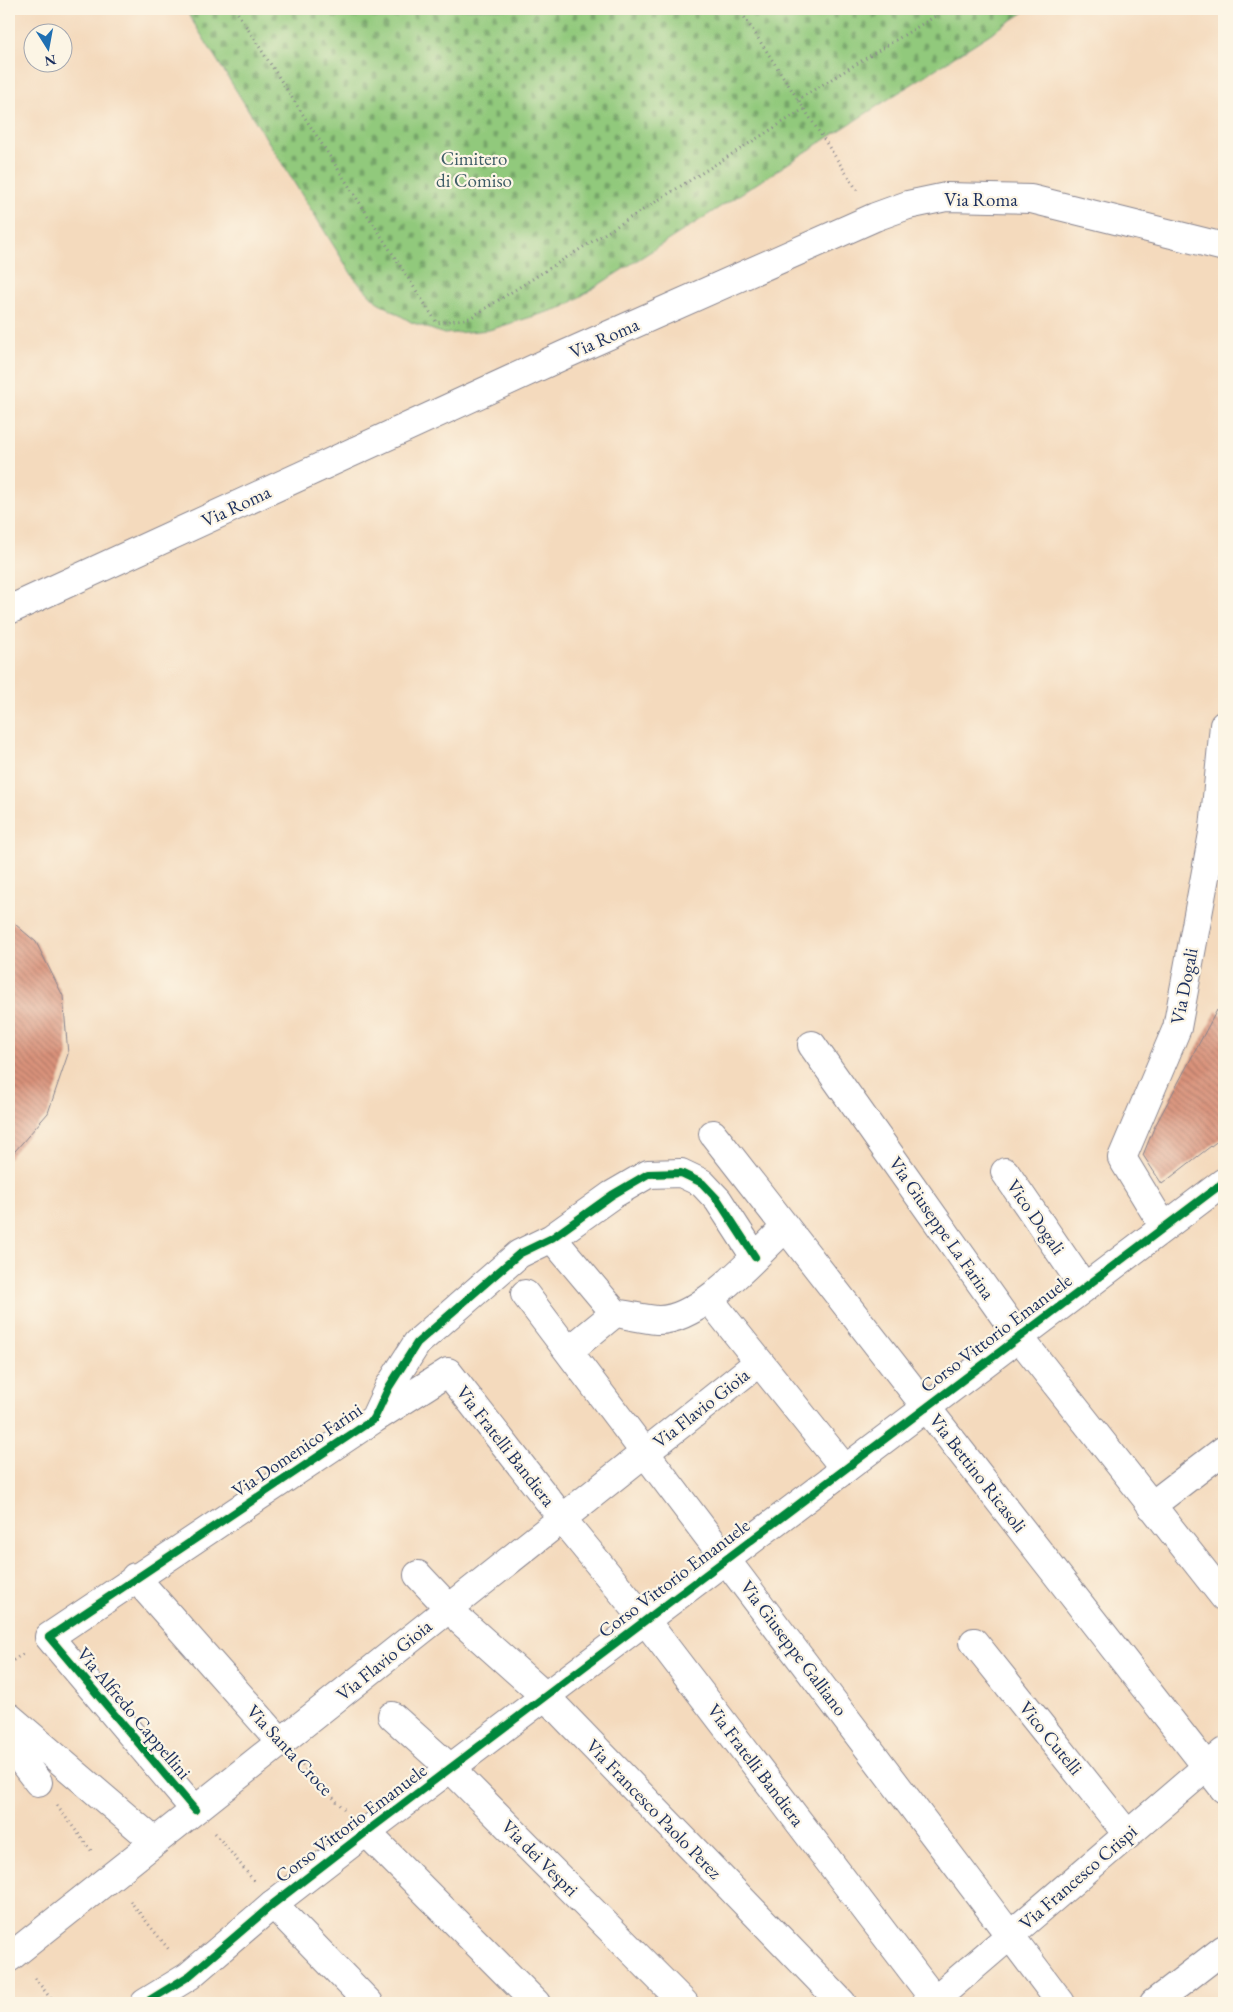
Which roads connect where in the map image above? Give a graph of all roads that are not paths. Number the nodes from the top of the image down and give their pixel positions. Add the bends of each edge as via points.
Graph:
1 (1224, 247) edge
2 (9, 610) edge
3 (1224, 725) edge
4 (812, 1045) dead end
5 (713, 1134) dead end
6 (1004, 1172) dead end
7 (1224, 1182) edge
8 (1164, 1227) junction
9 (785, 1228) junction
10 (552, 1238) junction
11 (755, 1257) junction
12 (1084, 1287) junction
13 (525, 1294) dead end
14 (709, 1299) junction
15 (615, 1313) junction
16 (1019, 1337) junction
17 (570, 1350) junction
18 (759, 1362) junction
19 (926, 1407) junction
20 (374, 1420) junction
21 (1224, 1450) edge
22 (646, 1452) junction
23 (845, 1469) junction
24 (1151, 1506) junction
25 (567, 1524) junction
26 (727, 1559) junction
27 (418, 1575) dead end
28 (135, 1577) junction
29 (1224, 1597) edge
30 (455, 1615) junction
31 (645, 1620) junction
32 (49, 1637) joint
33 (974, 1642) dead end
34 (545, 1696) junction
35 (392, 1716) dead end
36 (9, 1717) edge
37 (281, 1742) junction
38 (9, 1744) edge
39 (1216, 1759) edge
40 (450, 1768) junction
41 (38, 1782) dead end
42 (1224, 1789) edge
43 (195, 1810) junction
44 (366, 1832) junction
45 (1128, 1834) junction
46 (155, 1842) junction
47 (273, 1904) junction
48 (1010, 1935) junction
49 (1224, 1949) edge
50 (9, 1958) edge
51 (189, 1976) junction
52 (934, 2002) edge
53 (145, 2003) edge
54 (169, 2003) edge
55 (369, 2003) edge
56 (536, 2003) edge
57 (684, 2003) edge
58 (842, 2003) edge
59 (1061, 2003) edge
60 (1154, 2003) edge

1 - 2 street, Via Roma via 1030,199 946,198 908,205 564,356
3 - 8 street, Via Dogali via 1214,828 1177,1028 1122,1158
4 - 16 street, Via Giuseppe La Farina
5 - 9 street, Via Bettino Ricasoli
6 - 12 street, Vico Dogali
7 - 8 street, Corso Vittorio Emanuele
8 - 12 street, Corso Vittorio Emanuele
9 - 11 street
9 - 19 street, Via Bettino Ricasoli
10 - 11 street via 648,1174 681,1173 702,1183 718,1200
10 - 15 street
10 - 20 street, Via Domenico Farini via 519,1254 417,1343 389,1387
11 - 14 street
12 - 16 street, Corso Vittorio Emanuele
13 - 17 street, Via Giuseppe Galliano
14 - 15 street via 681,1316 658,1320
14 - 18 street
15 - 17 street
16 - 19 street, Corso Vittorio Emanuele
16 - 24 street, Via Giuseppe La Farina
17 - 22 street, Via Giuseppe Galliano
18 - 22 street, Via Flavio Gioia
18 - 23 street
19 - 23 street, Corso Vittorio Emanuele
19 - 39 street, Via Bettino Ricasoli
20 - 25 street, Via Fratelli Bandiera via 448,1372
20 - 28 street, Via Domenico Farini
21 - 24 street
22 - 25 street, Via Flavio Gioia
22 - 26 street, Via Giuseppe Galliano
23 - 26 street, Corso Vittorio Emanuele
24 - 29 street, Via Giuseppe La Farina
25 - 30 street, Via Flavio Gioia
25 - 31 street, Via Fratelli Bandiera
26 - 31 street, Corso Vittorio Emanuele
26 - 48 street, Via Giuseppe Galliano
27 - 30 street, Via Francesco Paolo Perez
28 - 32 street, Via Domenico Farini
28 - 37 street, Via Santa Croce
30 - 34 street, Via Francesco Paolo Perez
30 - 37 street, Via Flavio Gioia
31 - 34 street, Corso Vittorio Emanuele
31 - 52 street, Via Fratelli Bandiera
32 - 43 street, Via Alfredo Cappellini
33 - 45 street, Vico Cutelli
34 - 40 street, Corso Vittorio Emanuele
34 - 58 street, Via Francesco Paolo Perez
35 - 40 street, Via dei Vespri
36 - 46 street
37 - 43 street, Via Flavio Gioia
38 - 41 street
39 - 42 street, Via Bettino Ricasoli
39 - 45 street, Via Francesco Crispi
40 - 44 street, Corso Vittorio Emanuele
40 - 57 street, Via dei Vespri
43 - 46 street, Via Flavio Gioia
44 - 47 street, Corso Vittorio Emanuele
44 - 56 street
45 - 48 street, Via Francesco Crispi
46 - 50 street, Via Flavio Gioia
47 - 51 street, Corso Vittorio Emanuele
47 - 55 street
48 - 52 street, Via Francesco Crispi
48 - 59 street, Via Giuseppe Galliano
49 - 60 street
51 - 53 street, Corso Vittorio Emanuele
51 - 54 street

